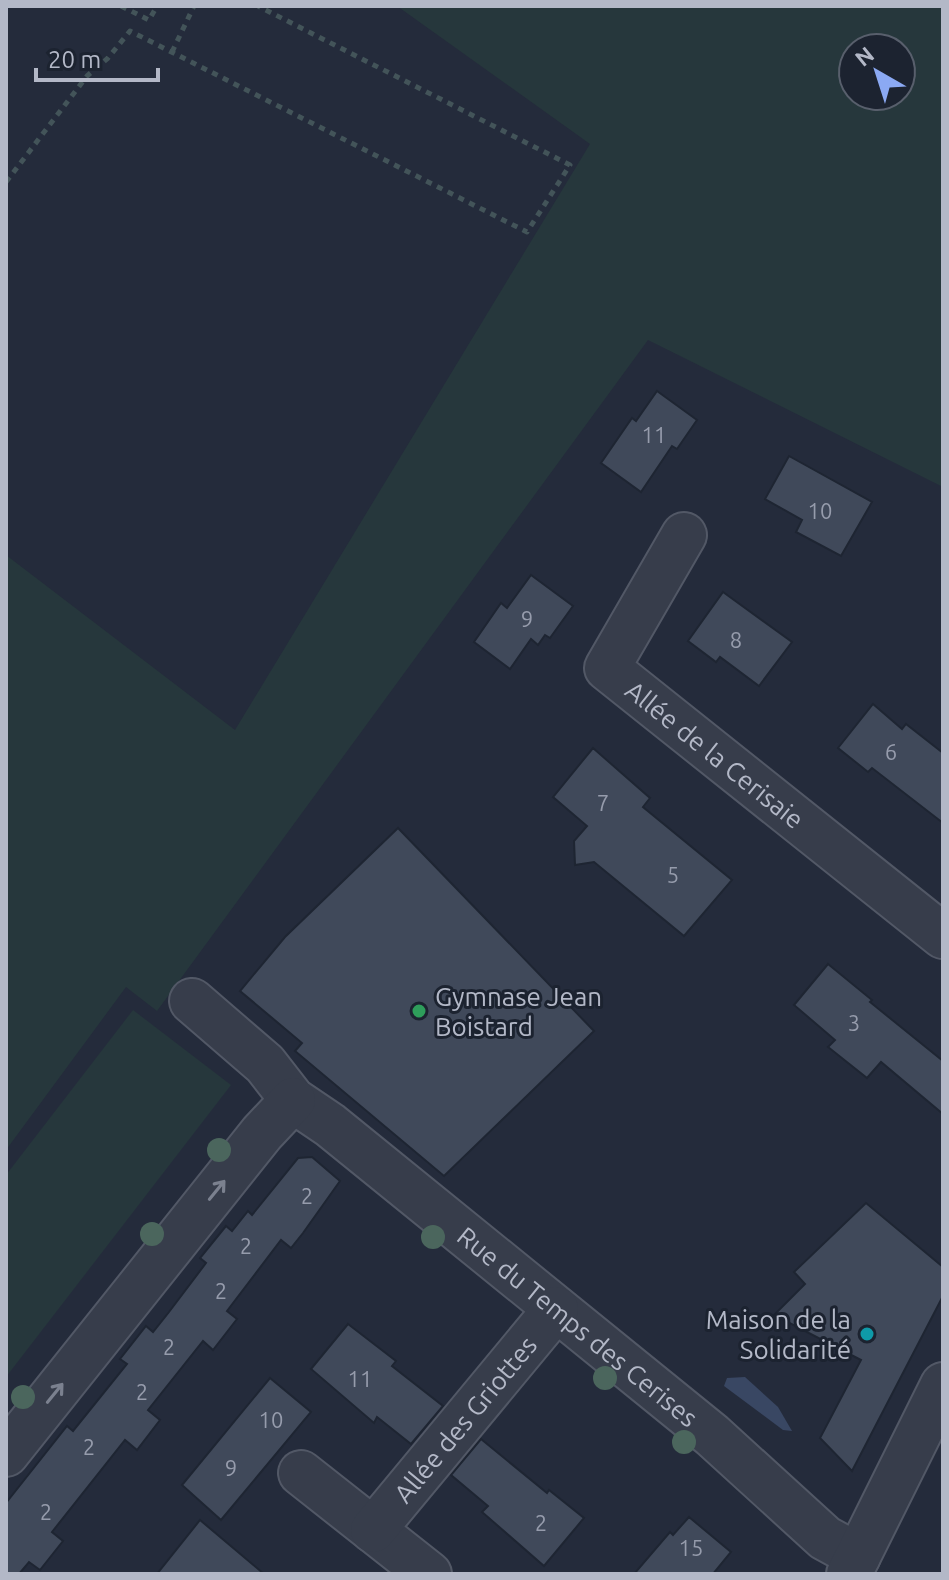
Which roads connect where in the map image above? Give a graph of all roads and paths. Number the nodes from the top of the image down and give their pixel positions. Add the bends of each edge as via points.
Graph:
1 (121, 6) edge
2 (157, 6) edge
3 (194, 6) edge
4 (258, 6) edge
5 (172, 52) junction
6 (6, 182) edge
7 (684, 535) dead end
8 (943, 936) edge
9 (192, 1001) dead end
10 (293, 1100) junction
11 (556, 1309) junction
12 (943, 1385) edge
13 (6, 1454) edge
14 (301, 1473) dead end
15 (373, 1530) junction
16 (853, 1565) edge
17 (429, 1574) edge

1 - 2 path via 149,20
3 - 5 path
4 - 5 path via 570,165 527,232
5 - 6 path via 130,31 87,76
7 - 8 street, Allée de la Cerisaie via 607,668
9 - 10 street, Rue du Temps des Cerises via 265,1064
10 - 11 street, Rue du Temps des Cerises
13 -> 10 street
11 - 15 street, Allée des Griottes
11 - 16 street, Rue du Temps des Cerises via 712,1435
12 - 16 street
14 - 15 street
15 - 17 street

